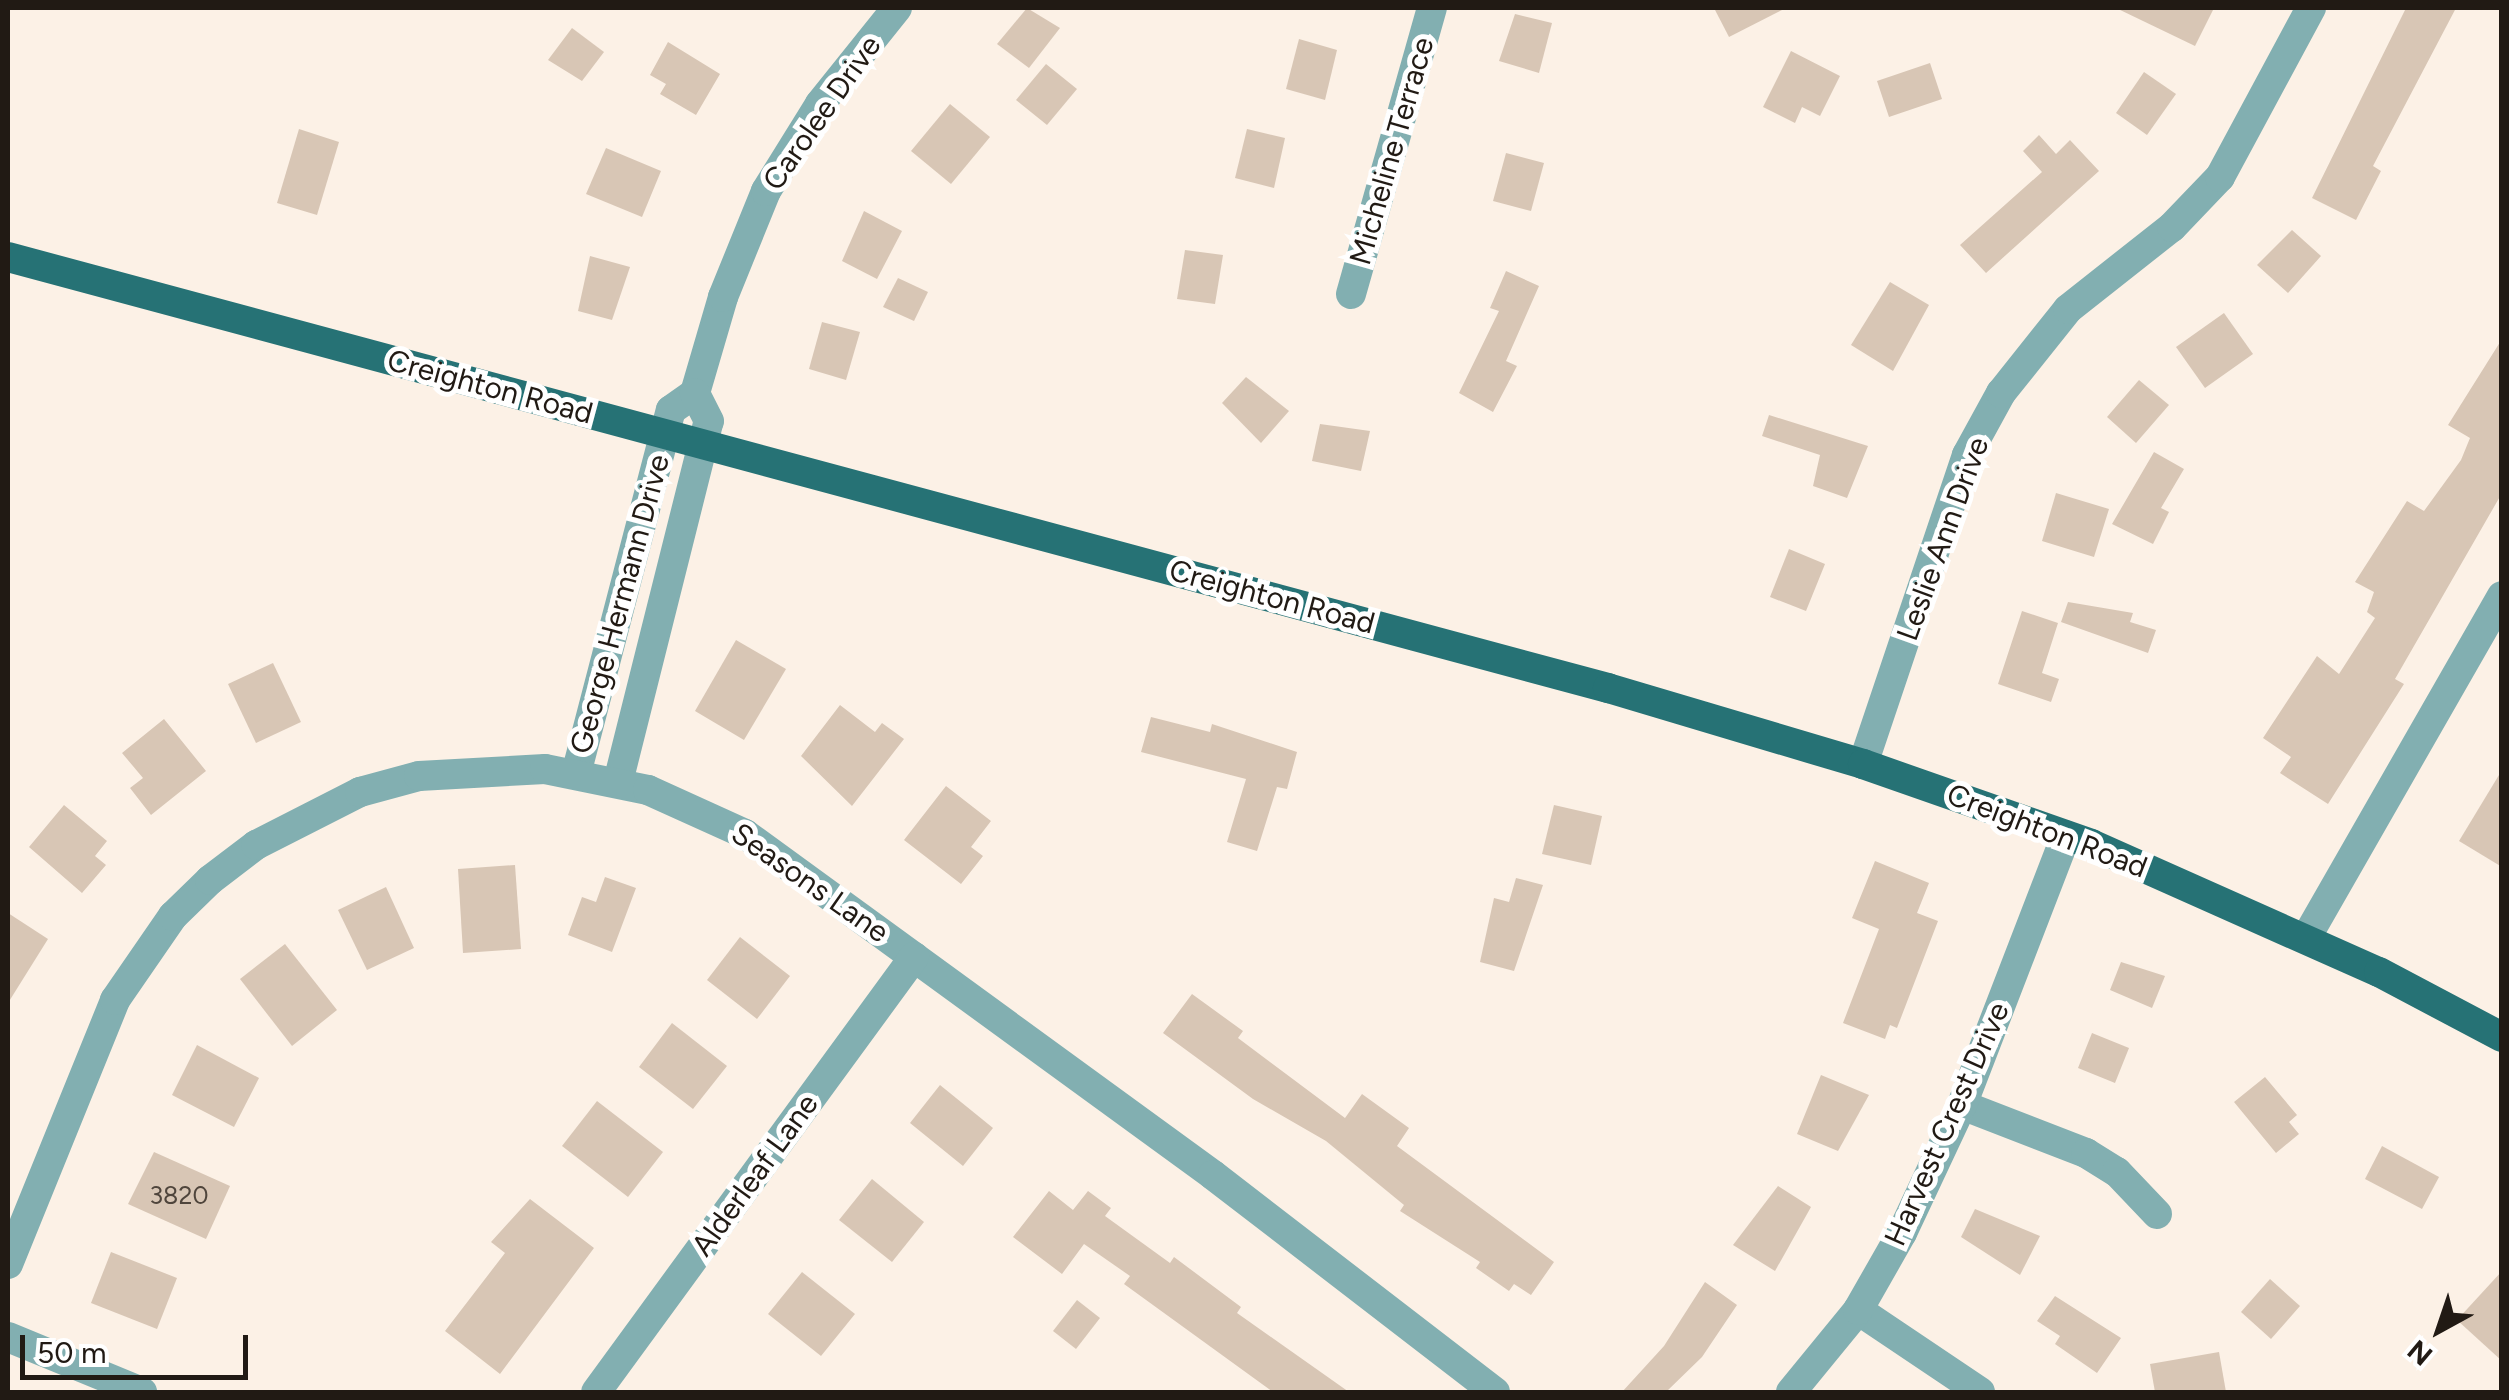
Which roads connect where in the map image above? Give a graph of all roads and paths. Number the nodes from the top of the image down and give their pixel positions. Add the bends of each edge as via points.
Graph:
1 (897, 8) edge
2 (1432, 8) edge
3 (2311, 8) edge
4 (8, 257) edge
5 (1352, 294) dead end
6 (695, 393) junction
7 (665, 433) junction
8 (704, 443) junction
9 (2502, 596) edge
10 (1864, 764) junction
11 (576, 774) junction
12 (618, 782) junction
13 (2066, 835) junction
14 (2306, 938) junction
15 (914, 957) junction
16 (2502, 1037) edge
17 (1962, 1105) junction
18 (2156, 1214) dead end
19 (8, 1264) edge
20 (1858, 1310) junction
21 (8, 1338) edge
22 (142, 1392) edge
23 (596, 1392) edge
24 (1496, 1392) edge
25 (1791, 1392) edge
26 (1980, 1392) edge

1 - 6 street, Carolee Drive via 820,104 766,191 723,297
2 - 5 street, Micheline Terrace
3 - 10 street, Leslie Ann Drive via 2220,177 2172,226 2068,309 2001,393 1968,456
4 - 7 main road, Creighton Road
6 - 7 street, Carolee Drive via 670,410
6 - 8 street, Carolee Drive via 710,421
7 - 8 main road, Creighton Road
7 - 11 street, George Hermann Drive
8 - 10 main road, Creighton Road
8 - 12 street, George Hermann Drive
9 - 14 street
10 - 13 main road, Creighton Road
11 - 12 street, Seasons Lane
11 - 19 street, Seasons Lane via 482,770 419,776 360,792 256,845 210,880 173,916 115,1000
12 - 15 street, Seasons Lane via 745,834
13 - 14 main road, Creighton Road
13 - 17 street, Harvest Crest Drive
14 - 16 main road, Creighton Road
15 - 23 street, Alderleaf Lane
15 - 24 street, Seasons Lane
17 - 18 street via 2086,1153 2117,1172
17 - 20 street, Harvest Crest Drive
20 - 25 street, Harvest Crest Drive
20 - 26 street
21 - 22 street

